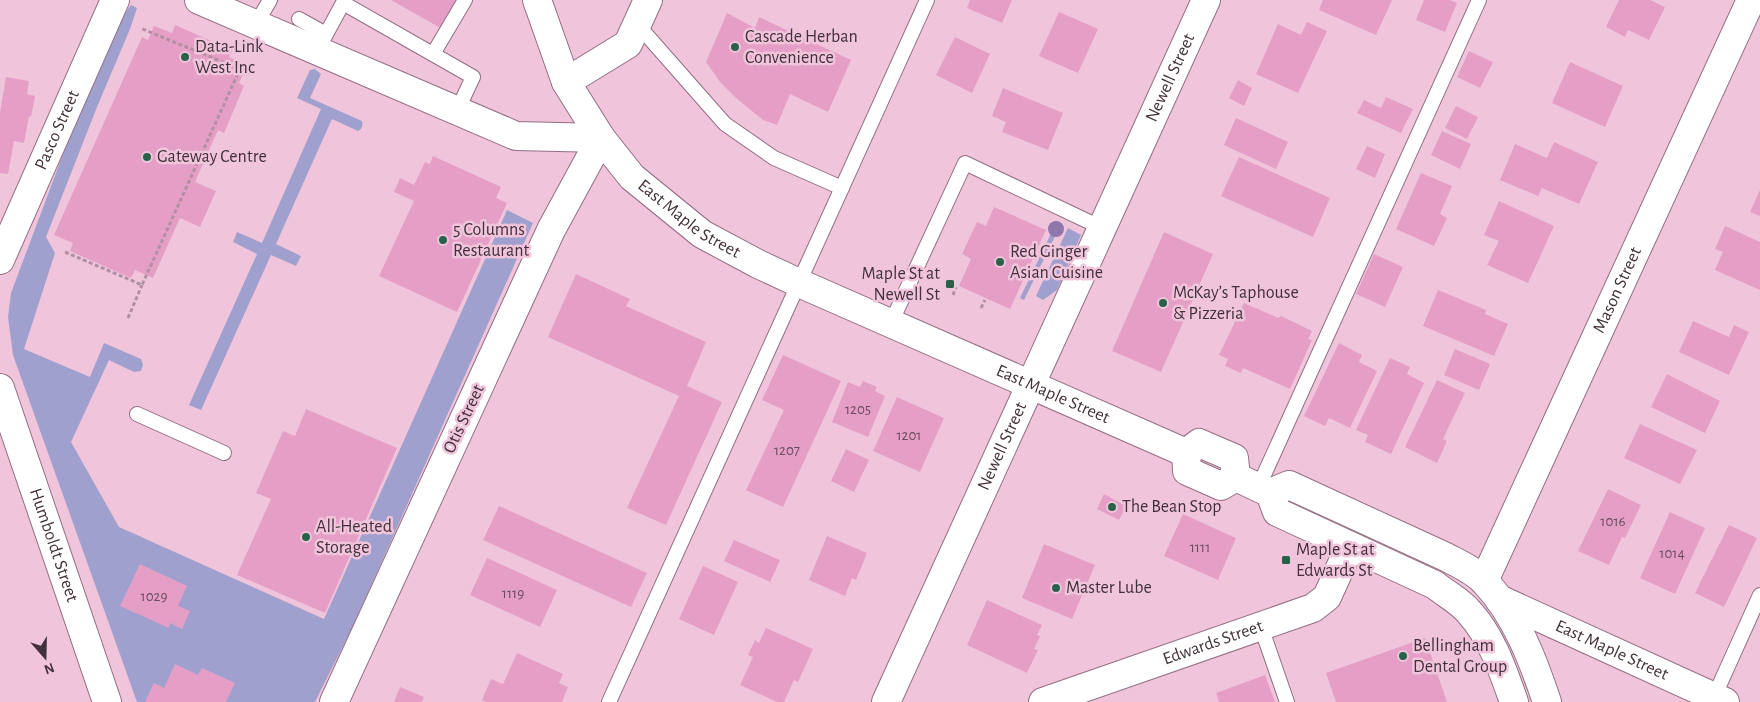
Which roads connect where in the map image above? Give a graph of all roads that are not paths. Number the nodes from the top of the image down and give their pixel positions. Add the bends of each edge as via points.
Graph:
1 (115, 0) edge
2 (199, 0) edge
3 (270, 0) edge
4 (466, 0) edge
5 (537, 0) edge
6 (927, 0) edge
7 (1206, 0) edge
8 (1479, 0) edge
9 (1751, 0) edge
10 (642, 12) edge
11 (299, 19) dead end
12 (256, 24) junction
13 (322, 42) junction
14 (433, 54) junction
15 (566, 82) junction
16 (457, 111) junction
17 (601, 138) junction
18 (842, 188) junction
19 (1102, 228) junction
20 (0, 260) edge
21 (799, 283) junction
22 (891, 323) junction
23 (1031, 385) junction
24 (0, 388) edge
25 (137, 414) dead end
26 (224, 453) dead end
27 (1255, 486) junction
28 (1350, 546) junction
29 (1491, 590) junction
30 (1760, 595) edge
31 (1261, 627) junction
32 (1720, 699) edge
33 (107, 702) edge
34 (334, 702) edge
35 (609, 702) edge
36 (886, 702) edge
37 (1043, 702) edge
38 (1287, 702) edge
39 (1514, 702) edge
40 (1547, 702) edge

1 - 20 street, Pasco Street
2 - 12 street
3 - 12 lane
4 - 14 lane
5 - 15 street, East Maple Street
6 - 18 lane
7 - 19 street, Newell Street
8 - 27 lane
9 - 29 street, Mason Street
10 - 15 street via 628,44
10 - 18 lane via 725,124 774,158
11 - 13 lane
12 - 13 street
13 - 14 lane via 343,3
13 - 16 street
14 - 16 lane via 473,77
15 - 17 street, East Maple Street
16 - 17 street via 516,136
17 - 21 street, East Maple Street via 632,177 702,234
17 - 34 street, Otis Street via 551,230
18 - 21 lane
19 - 22 lane via 965,163
19 - 23 street, Newell Street
21 - 22 street, East Maple Street
21 - 35 lane
22 - 23 street, East Maple Street
23 - 27 street, East Maple Street via 1186,453 1187,471 1221,486
23 - 36 street, Newell Street
24 - 33 street, Humboldt Street
25 - 26 lane
27 - 28 street via 1277,512
27 - 29 street, East Maple Street via 1289,485 1446,557 1466,568
28 - 31 street, Edwards Street via 1323,602
28 - 39 street via 1435,585 1476,620 1489,640
29 - 32 street, East Maple Street
29 - 40 street via 1518,630
30 - 32 lane
31 - 37 street, Edwards Street
31 - 38 lane

